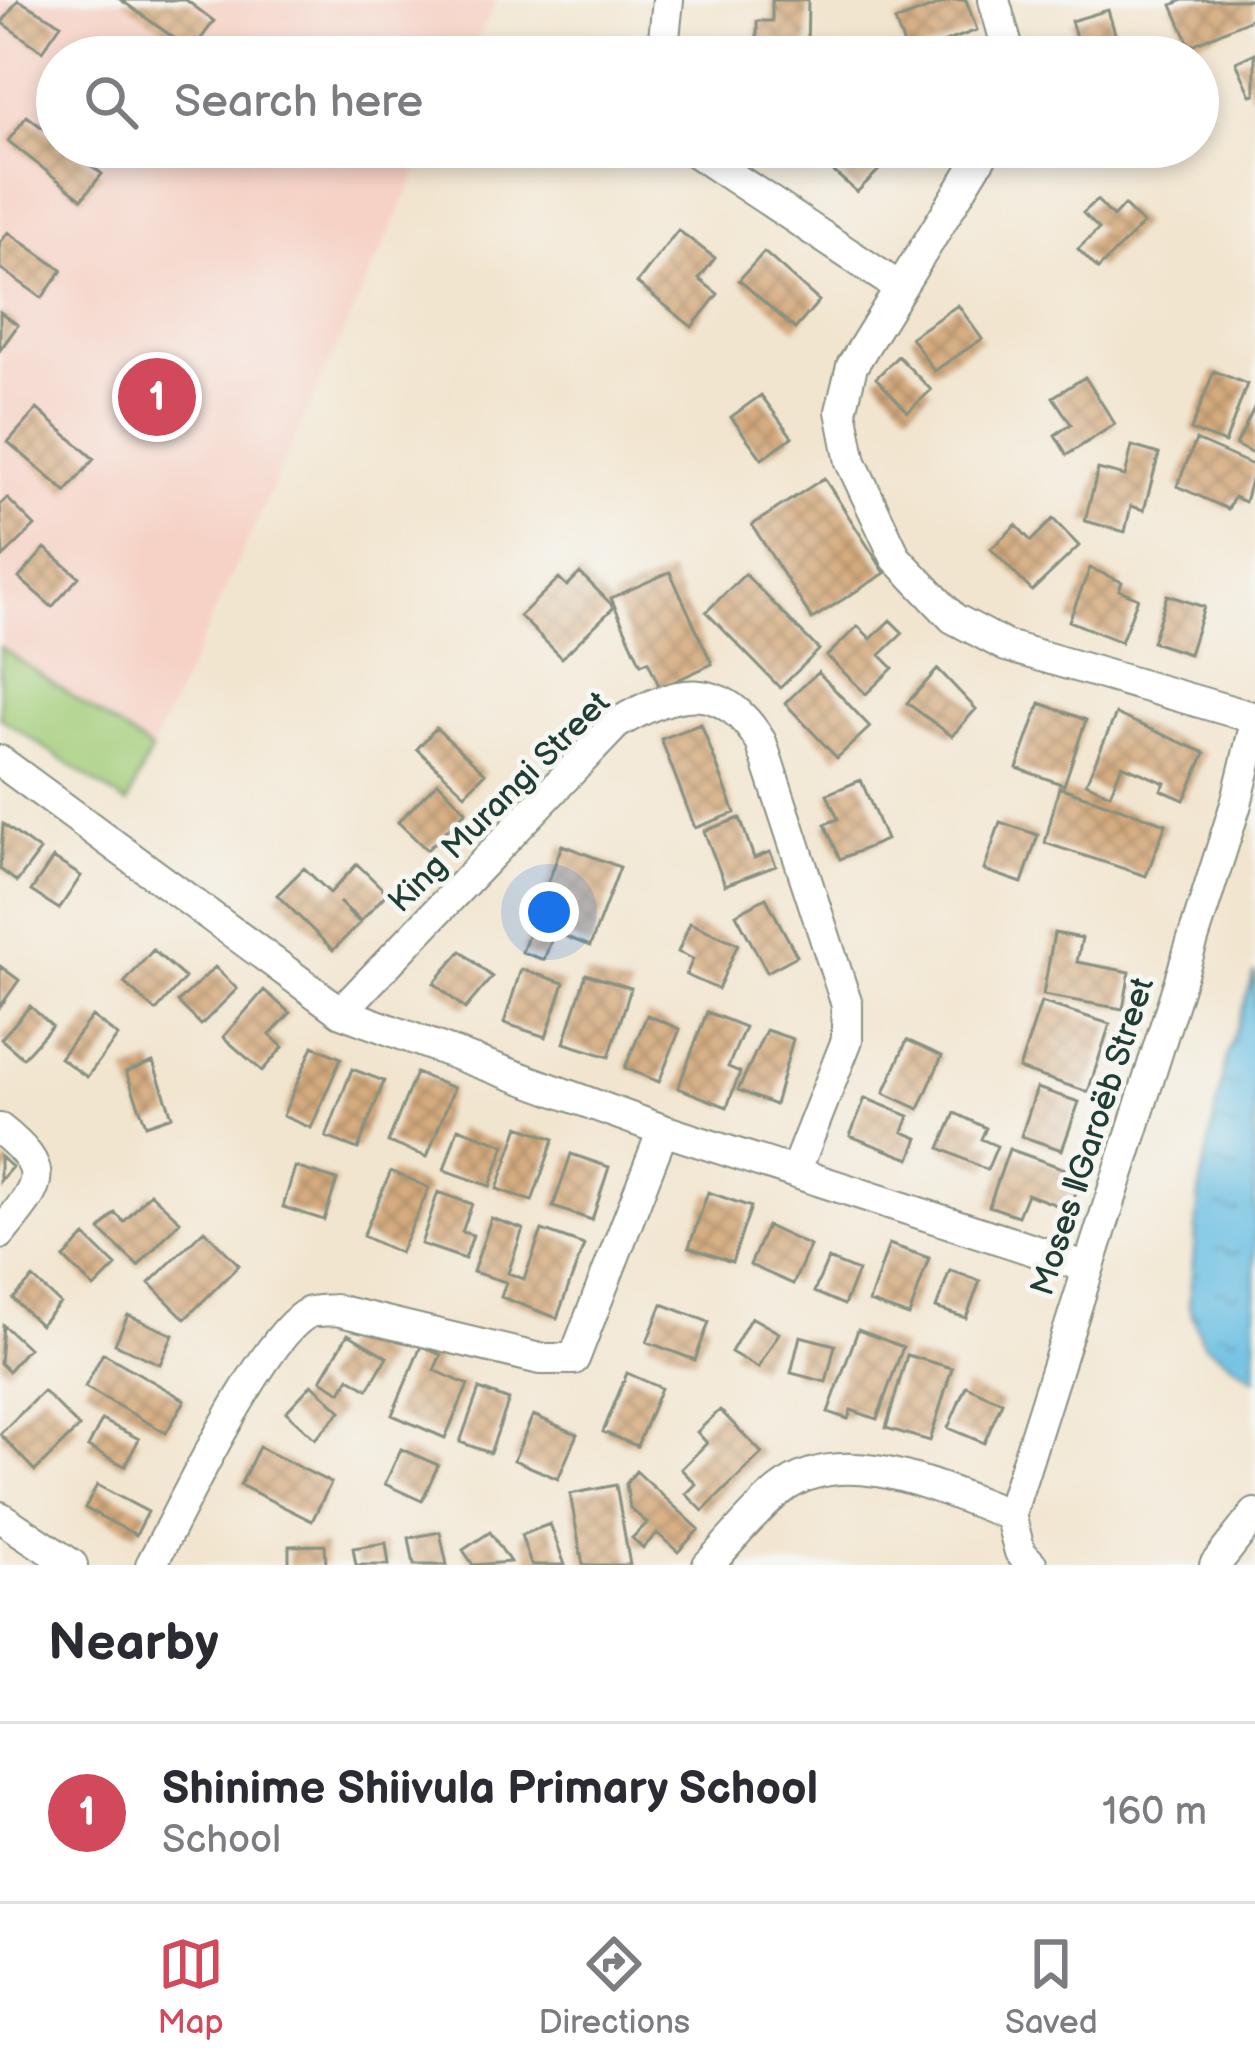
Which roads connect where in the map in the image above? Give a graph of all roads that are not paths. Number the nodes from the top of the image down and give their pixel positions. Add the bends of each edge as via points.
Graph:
1 (668, 0) edge
2 (994, 0) edge
3 (664, 36) edge
4 (1004, 36) edge
5 (720, 168) edge
6 (973, 168) edge
7 (897, 286) junction
8 (1255, 722) edge
9 (0, 761) edge
10 (341, 1012) junction
11 (0, 1129) edge
12 (663, 1130) junction
13 (795, 1172) junction
14 (0, 1234) edge
15 (1086, 1267) junction
16 (1255, 1514) edge
17 (1010, 1515) junction
18 (0, 1516) edge
19 (72, 1565) edge
20 (151, 1565) edge
21 (708, 1565) edge
22 (1032, 1565) edge
23 (1215, 1565) edge

1 - 3 street
2 - 4 street
5 - 7 street
6 - 7 street
7 - 8 street via 852,366 841,411 851,462 896,559 953,618 1006,646
8 - 15 street, Moses ǁGaroëb Street via 1236,804
9 - 10 street
10 - 12 street
10 - 13 street, King Murangi Street via 616,724 647,705 696,692 742,711 760,742 847,1005 847,1040
11 - 14 street via 38,1170 36,1189
12 - 13 street
12 - 20 street via 574,1358 540,1359 336,1310 308,1313 242,1399
13 - 15 street
15 - 17 street, Moses ǁGaroëb Street
16 - 23 street
17 - 21 street via 882,1471 825,1472 782,1488
17 - 22 street
18 - 19 street

